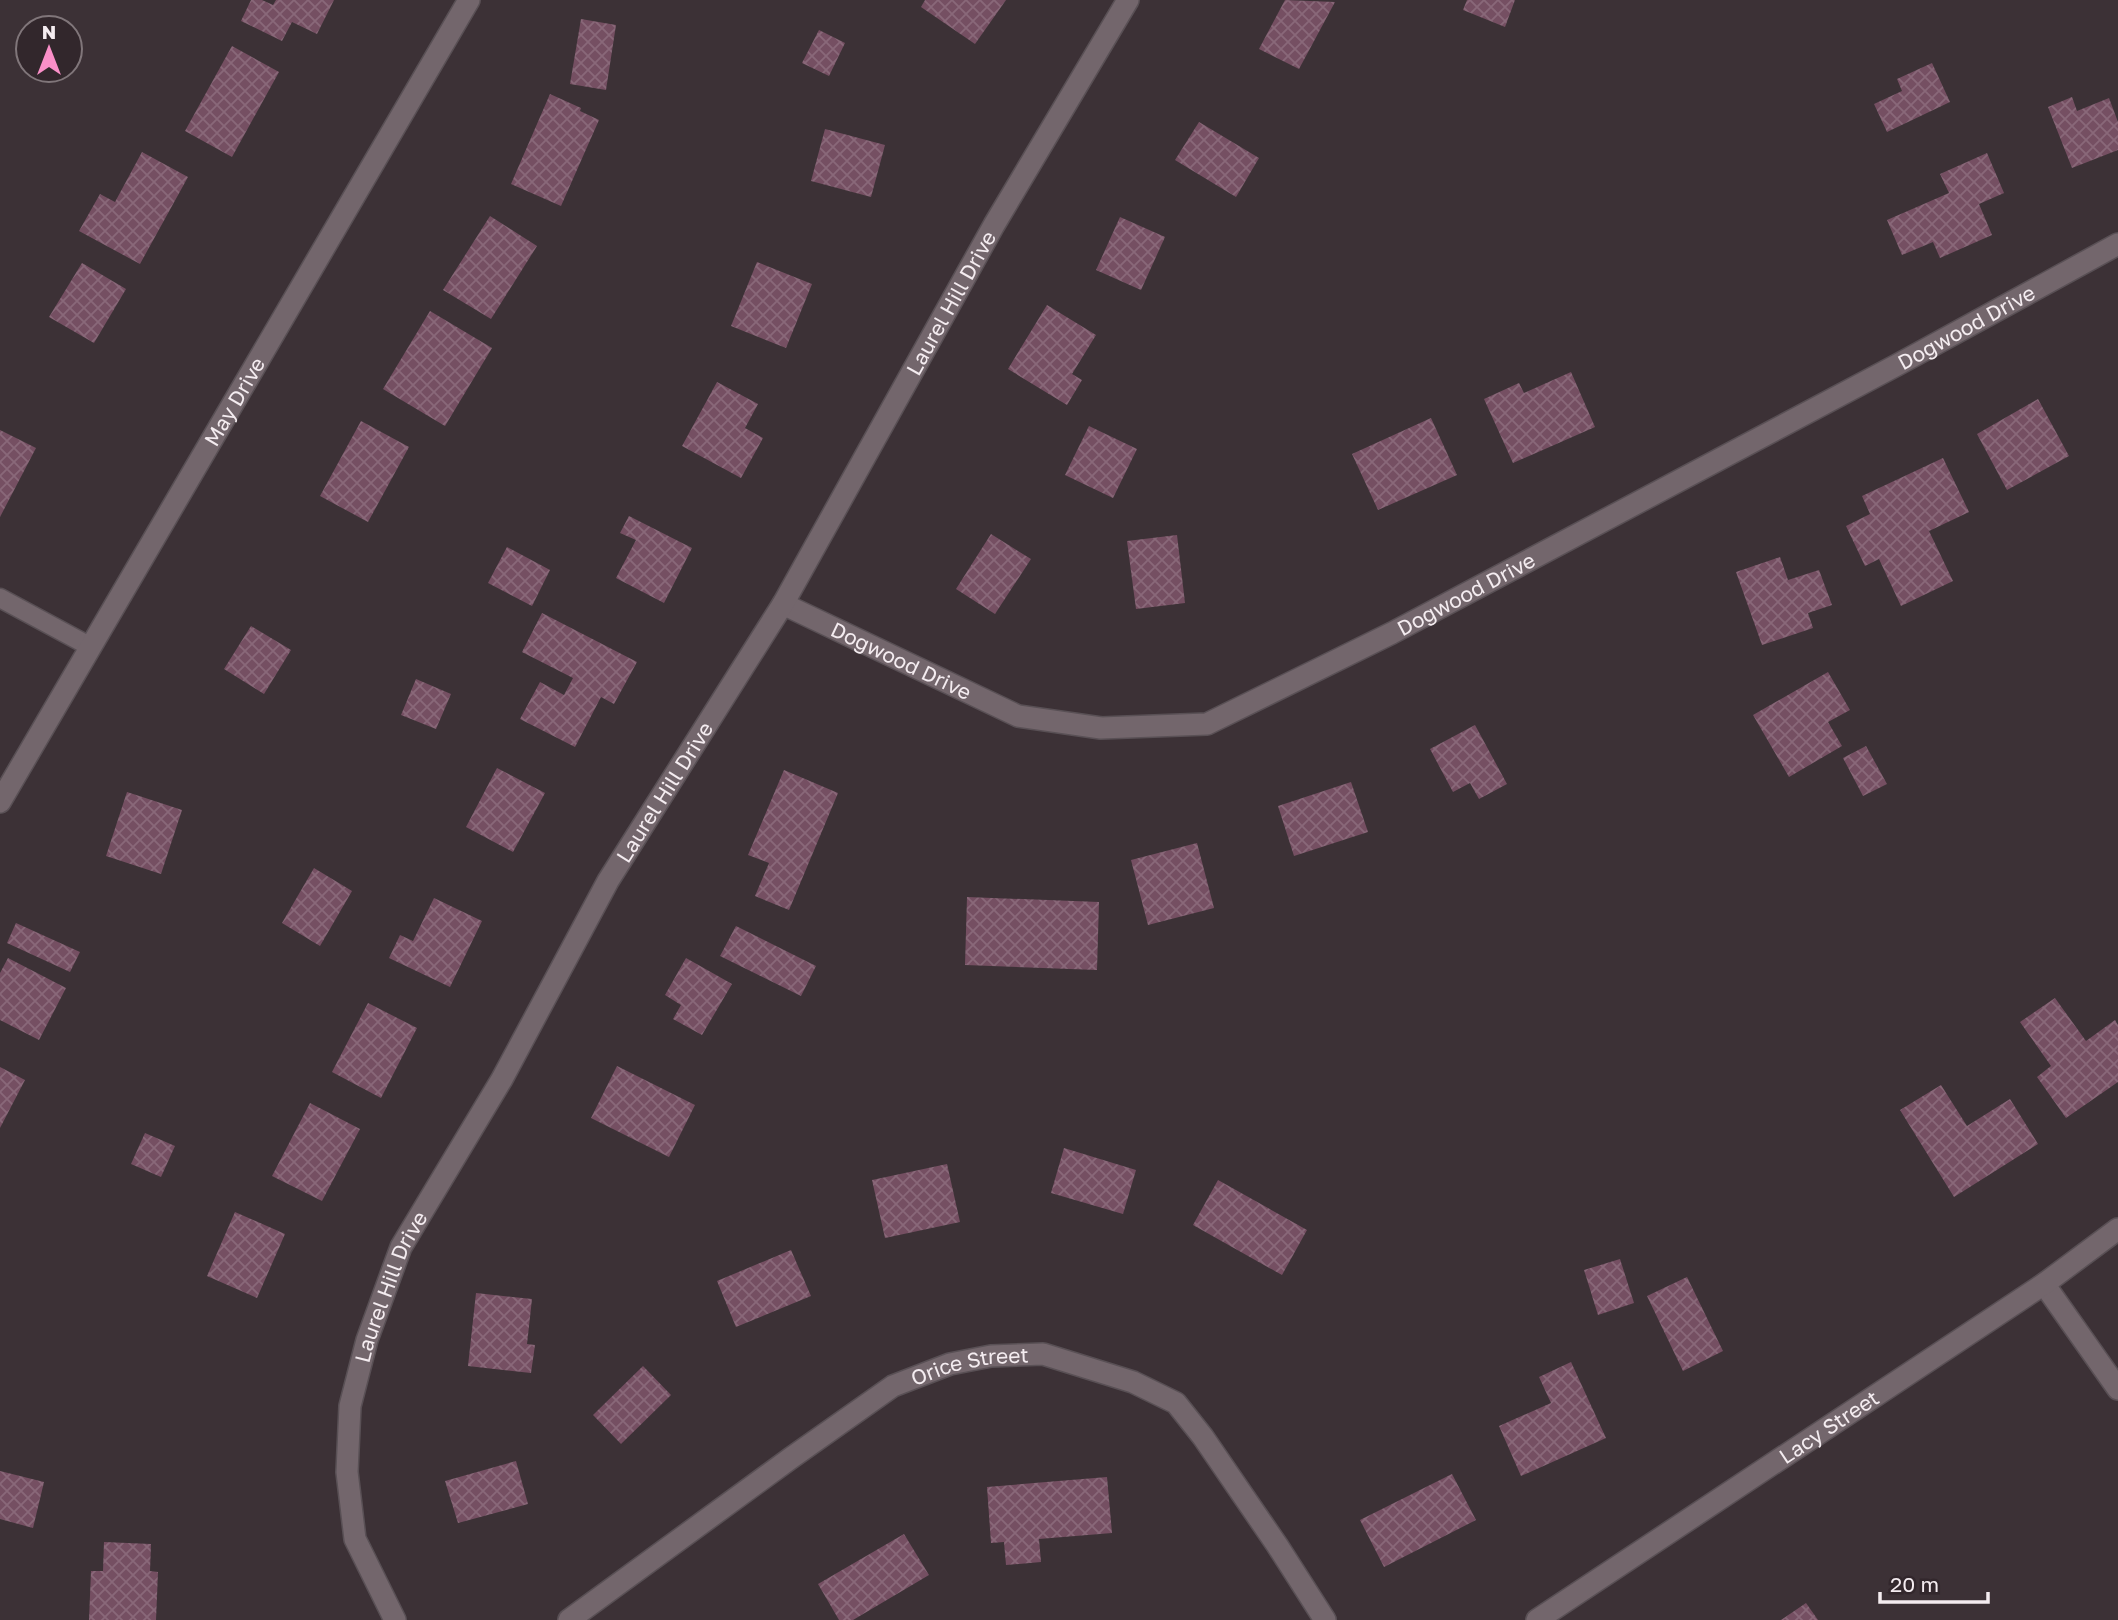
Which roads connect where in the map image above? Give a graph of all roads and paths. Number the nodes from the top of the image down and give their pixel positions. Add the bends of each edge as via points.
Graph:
1 (469, 0) edge
2 (1128, 0) edge
3 (2118, 244) edge
4 (0, 597) edge
5 (783, 604) junction
6 (90, 647) junction
7 (0, 802) edge
8 (2118, 1229) edge
9 (2044, 1284) junction
10 (2118, 1390) edge
11 (395, 1620) edge
12 (569, 1620) edge
13 (1325, 1620) edge
14 (1537, 1620) edge

1 - 6 street, May Drive
2 - 5 street, Laurel Hill Drive via 994,225
3 - 5 street, Dogwood Drive via 1392,634 1207,724 1101,728 1018,716
4 - 6 lane
5 - 11 street, Laurel Hill Drive via 608,881 502,1079 401,1247 367,1340 350,1406 347,1472 355,1539
6 - 7 street, May Drive
8 - 9 street, Lacy Street
9 - 10 street
9 - 14 street, Lacy Street
12 - 13 street, Orice Street via 893,1386 950,1364 1043,1354 1133,1382 1176,1403

